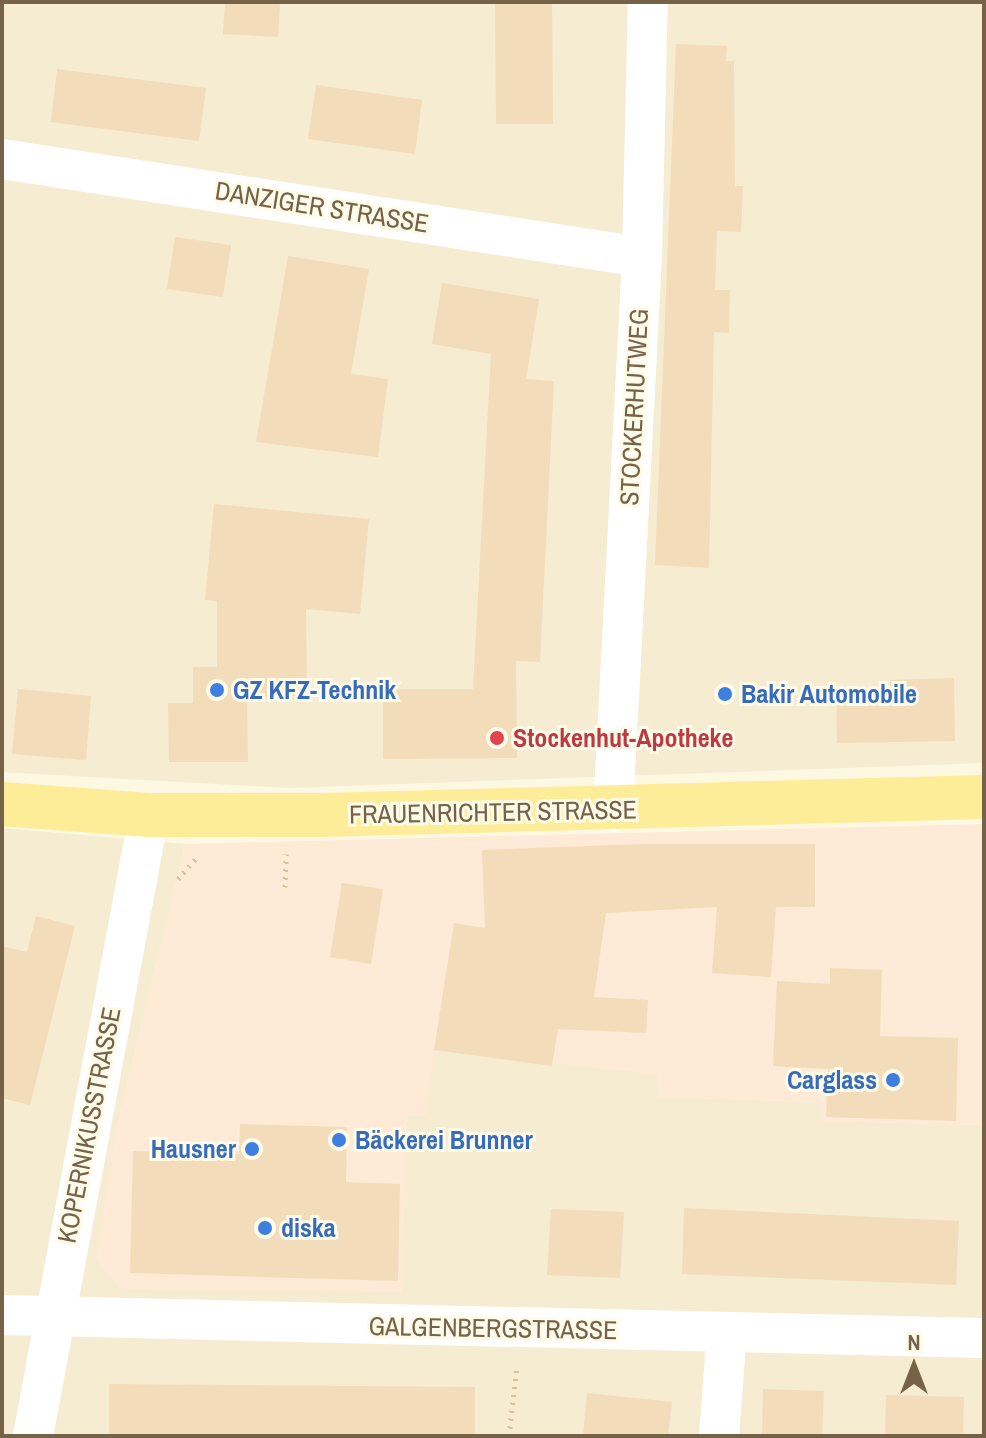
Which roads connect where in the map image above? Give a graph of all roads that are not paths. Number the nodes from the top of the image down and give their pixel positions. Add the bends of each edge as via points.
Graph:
1 (648, 2) edge
2 (2, 159) edge
3 (642, 257) junction
4 (984, 797) edge
5 (2, 804) edge
6 (613, 812) junction
7 (149, 815) junction
8 (2, 1315) edge
9 (51, 1321) junction
10 (727, 1332) junction
11 (984, 1338) edge
12 (33, 1436) edge
13 (719, 1436) edge

1 - 3 street, STOCKERHUTWEG
2 - 3 street, DANZIGER STRASSE
3 - 6 street, STOCKERHUTWEG
4 - 6 main road, FRAUENRICHTER STRASSE
5 - 7 main road, FRAUENRICHTER STRASSE
6 - 7 main road, FRAUENRICHTER STRASSE
7 - 9 street, KOPERNIKUSSTRASSE
8 - 9 street, GALGENBERGSTRASSE
9 - 10 street, GALGENBERGSTRASSE
9 - 12 street, KOPERNIKUSSTRASSE
10 - 11 street, GALGENBERGSTRASSE
10 - 13 street

